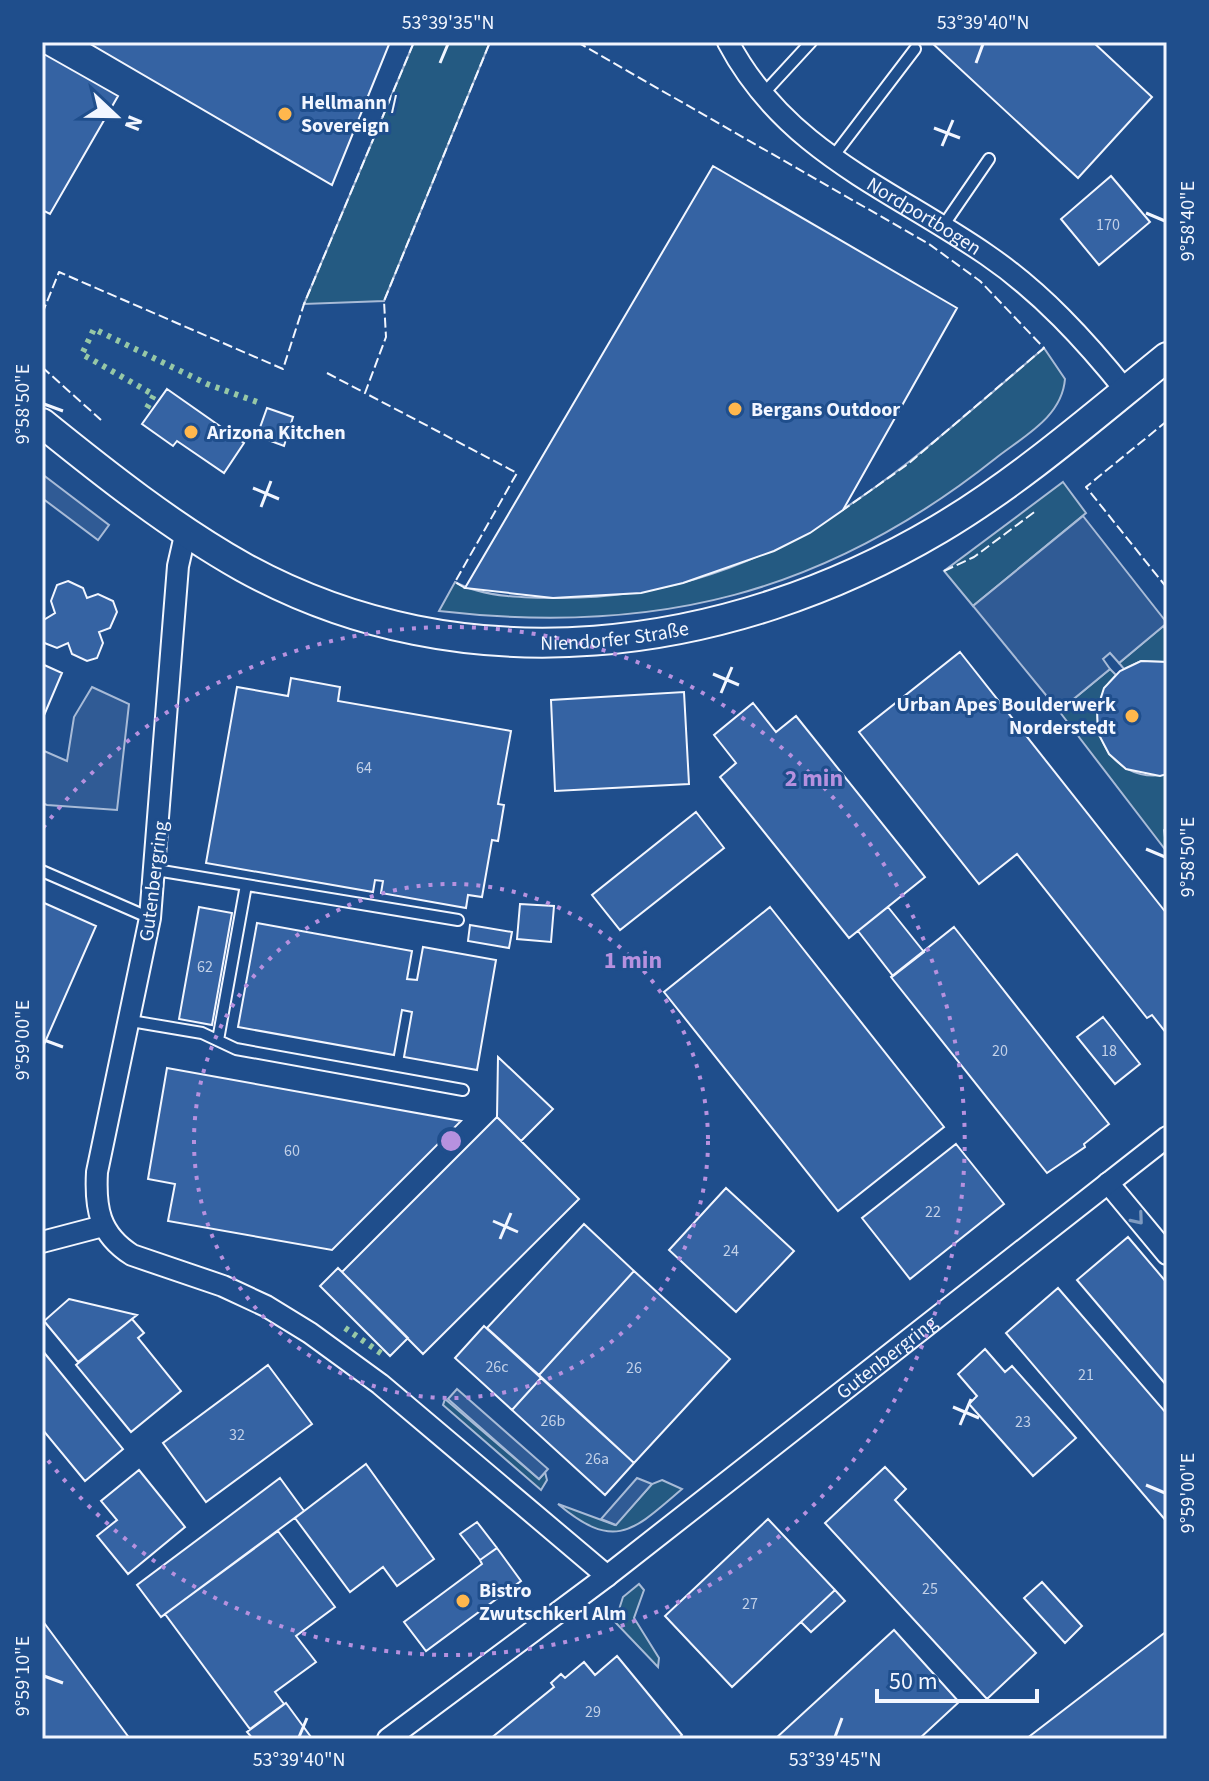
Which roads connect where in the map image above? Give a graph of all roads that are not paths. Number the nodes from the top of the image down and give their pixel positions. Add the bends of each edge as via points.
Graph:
1 (728, 42) edge
2 (811, 42) edge
3 (915, 49) dead end
4 (763, 94) junction
5 (832, 158) junction
6 (989, 159) dead end
7 (943, 226) junction
8 (1167, 357) edge
9 (1126, 391) junction
10 (42, 423) edge
11 (186, 531) junction
12 (156, 870) junction
13 (42, 871) edge
14 (246, 885) junction
15 (150, 918) junction
16 (458, 920) dead end
17 (131, 1021) junction
18 (218, 1040) junction
19 (463, 1090) dead end
20 (1167, 1137) edge
21 (1108, 1183) junction
22 (103, 1226) junction
23 (42, 1242) edge
24 (1167, 1254) edge
25 (607, 1576) junction
26 (388, 1739) edge

1 - 4 street, Nordportbogen
2 - 4 lane
3 - 5 lane
4 - 5 street, Nordportbogen via 799,134
5 - 7 street, Nordportbogen
6 - 7 lane
7 - 9 street, Nordportbogen via 1037,293 1084,338
8 - 9 main road, Niendorfer Straße
9 - 11 main road, Niendorfer Straße via 940,528 848,578 753,613 639,638 510,644 401,630 292,590
10 - 11 main road, Niendorfer Straße
11 - 12 street, Gutenbergring via 178,566
12 - 14 lane
12 - 15 street, Gutenbergring
13 - 15 lane
14 - 16 lane
14 - 18 lane
15 - 17 street, Gutenbergring
17 - 18 lane
17 - 22 street, Gutenbergring via 97,1172 96,1202
18 - 19 lane via 236,1049
20 - 21 street, Gutenbergring
21 -> 24 street
21 - 25 street, Gutenbergring
22 - 23 street
22 - 25 street via 132,1255 223,1286 310,1333 380,1384
25 - 26 street, Gutenbergring

